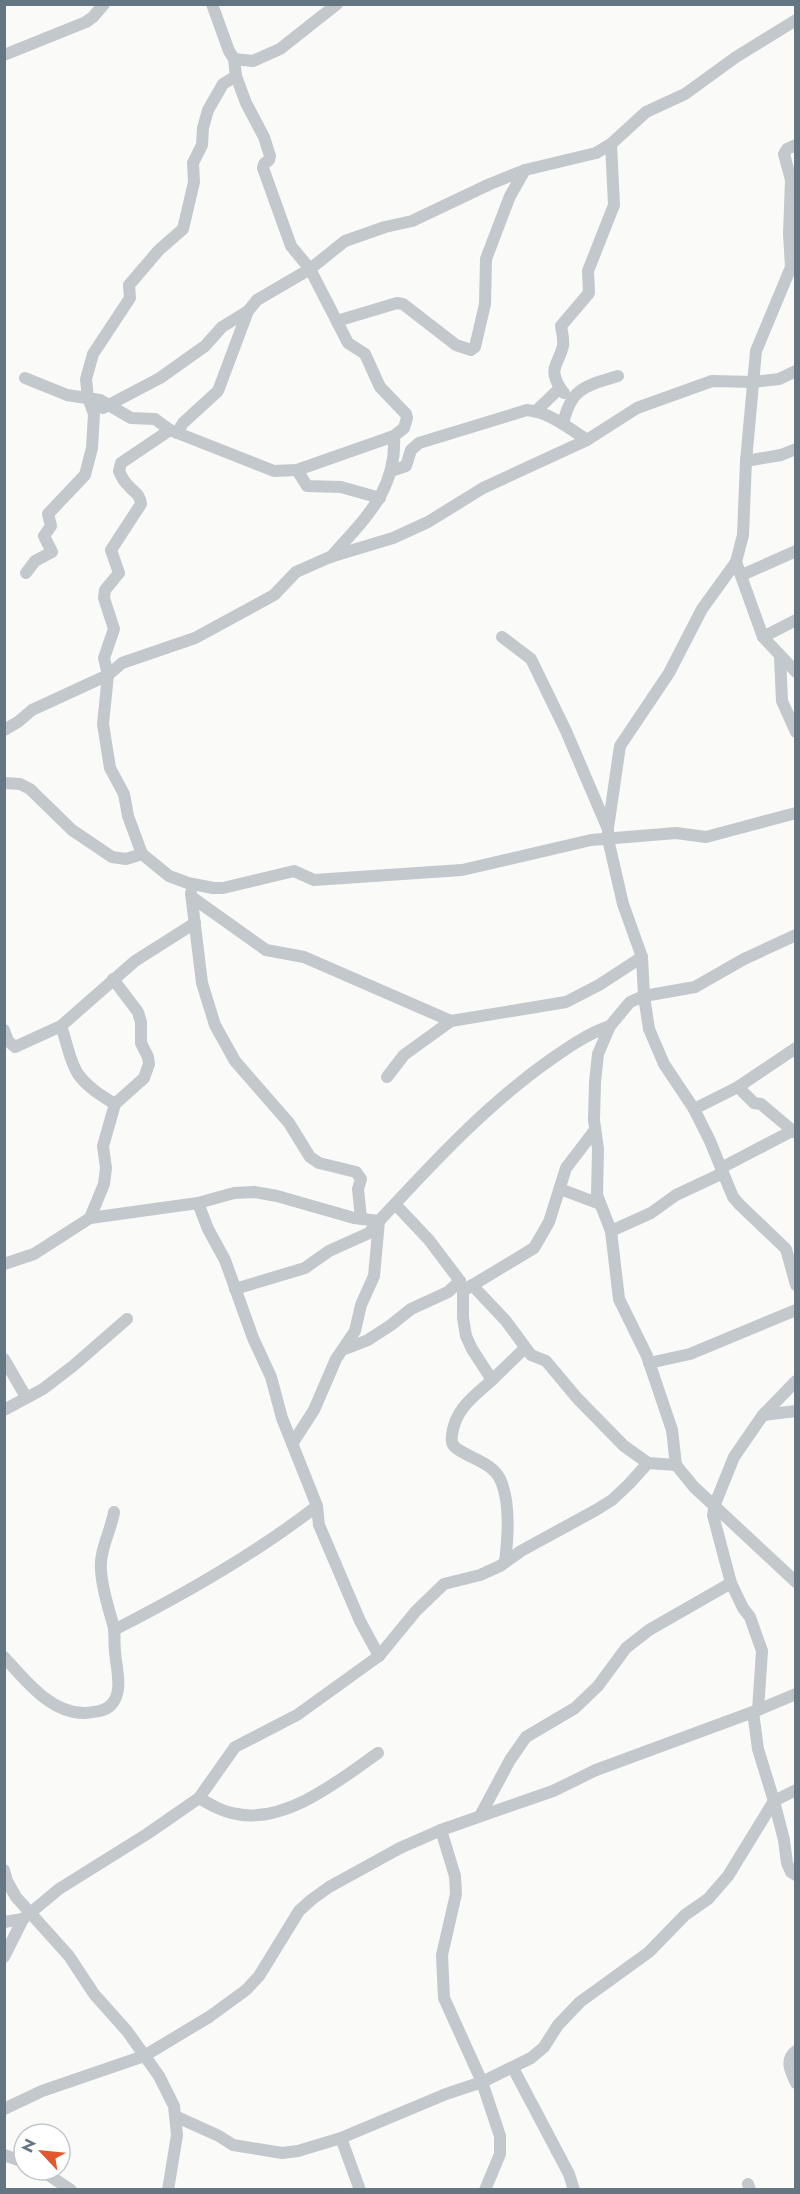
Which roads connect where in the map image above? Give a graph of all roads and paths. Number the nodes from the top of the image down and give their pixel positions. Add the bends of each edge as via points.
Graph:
1 (104, 4) edge
2 (212, 4) edge
3 (337, 4) edge
4 (795, 20) edge
5 (4, 55) edge
6 (234, 59) junction
7 (236, 76) junction
8 (611, 144) junction
9 (795, 145) edge
10 (525, 170) junction
11 (310, 269) junction
12 (248, 311) junction
13 (337, 321) junction
14 (795, 371) edge
15 (618, 376) dead end
16 (24, 378) dead end
17 (753, 381) junction
18 (560, 388) junction
19 (88, 398) junction
20 (570, 401) junction
21 (109, 405) junction
22 (536, 411) junction
23 (93, 414) junction
24 (563, 424) junction
25 (174, 431) junction
26 (394, 436) junction
27 (587, 440) junction
28 (795, 449) edge
29 (746, 461) junction
30 (297, 470) junction
31 (391, 471) junction
32 (380, 498) junction
33 (795, 551) edge
34 (330, 557) junction
35 (736, 562) junction
36 (26, 573) dead end
37 (742, 575) junction
38 (795, 620) edge
39 (502, 637) dead end
40 (763, 637) junction
41 (780, 657) junction
42 (795, 672) edge
43 (108, 675) junction
44 (4, 730) edge
45 (795, 732) edge
46 (4, 783) edge
47 (795, 813) edge
48 (608, 833) junction
49 (142, 854) junction
50 (188, 883) junction
51 (193, 898) junction
52 (195, 923) junction
53 (795, 935) edge
54 (642, 957) junction
55 (113, 979) junction
56 (644, 996) junction
57 (451, 1021) junction
58 (61, 1026) junction
59 (610, 1026) junction
60 (4, 1030) edge
61 (795, 1048) edge
62 (387, 1077) dead end
63 (738, 1087) junction
64 (115, 1104) junction
65 (694, 1109) junction
66 (595, 1130) junction
67 (794, 1131) edge
68 (722, 1170) junction
69 (560, 1189) junction
70 (198, 1203) junction
71 (395, 1204) junction
72 (600, 1204) junction
73 (90, 1218) junction
74 (362, 1218) junction
75 (380, 1221) junction
76 (611, 1231) junction
77 (4, 1264) edge
78 (795, 1285) edge
79 (465, 1286) junction
80 (236, 1289) junction
81 (795, 1310) edge
82 (127, 1319) dead end
83 (525, 1348) junction
84 (345, 1349) junction
85 (4, 1359) edge
86 (649, 1363) junction
87 (492, 1380) junction
88 (795, 1381) edge
89 (26, 1397) junction
90 (4, 1410) edge
91 (795, 1411) edge
92 (763, 1415) junction
93 (292, 1444) junction
94 (648, 1462) junction
95 (676, 1465) junction
96 (715, 1504) junction
97 (317, 1506) junction
98 (114, 1512) dead end
99 (505, 1562) junction
100 (795, 1582) edge
101 (731, 1583) junction
102 (114, 1630) junction
103 (380, 1656) junction
104 (4, 1657) edge
105 (795, 1694) edge
106 (755, 1711) junction
107 (378, 1753) dead end
108 (795, 1790) edge
109 (199, 1798) junction
110 (774, 1801) junction
111 (480, 1816) junction
112 (441, 1830) junction
113 (4, 1870) edge
114 (795, 1875) edge
115 (26, 1916) junction
116 (4, 1922) edge
117 (4, 1957) edge
118 (795, 2051) edge
119 (144, 2056) junction
120 (513, 2068) junction
121 (482, 2082) junction
122 (795, 2083) edge
123 (4, 2109) edge
124 (177, 2117) junction
125 (341, 2138) junction
126 (168, 2190) edge
127 (360, 2190) edge
128 (485, 2190) edge
129 (574, 2190) edge

1 - 5 street via 86,22
2 - 6 street
3 - 6 street via 280,49 253,61
4 - 8 street via 685,94 646,112
6 - 7 street
7 - 11 street via 270,156 263,168 286,235
7 - 19 street via 223,84 208,110 202,145 193,163 194,182 183,229 129,285 130,298 91,358 86,379
8 - 10 street via 587,156
8 - 18 street via 614,205 588,271 590,293 561,326 563,346 554,371
9 - 17 street via 784,154 791,180 790,273 760,337
10 - 11 street via 412,221 345,242
10 - 13 street via 510,196 484,264 486,304 475,347 471,350 456,345 398,303
11 - 12 street via 257,300
11 - 13 street
12 - 21 street via 222,327 205,346 160,378
12 - 25 street via 218,391
13 - 26 street via 348,343 365,354 380,387 406,414 404,429
14 - 17 street via 779,379
15 - 20 street via 584,389
16 - 19 street via 67,395
17 - 27 street via 712,381 637,408
17 - 29 street
18 - 20 street
18 - 22 street
19 - 21 street
19 - 23 street
20 - 24 street
21 - 23 street
21 - 25 street via 131,418 155,419
22 - 24 street
22 - 31 street via 527,410 419,443 411,450 406,466
23 - 36 street via 92,448 85,475 48,514 50,528 44,536 52,552 35,561
24 - 27 street
25 - 30 street via 274,471
25 - 43 street via 121,463 119,471 141,504 111,553 119,573 104,593 114,629 104,658
26 - 30 street
26 - 31 street
27 - 34 street via 483,488 400,535
28 - 29 street
29 - 35 street via 743,535
30 - 32 street via 307,486 341,488
31 - 32 street
32 - 34 street
33 - 37 street
34 - 43 street via 296,572 274,595 195,638 122,663
35 - 37 street
35 - 48 street via 702,609 669,673 620,746
37 - 40 street
38 - 40 street
39 - 48 street via 531,659 566,730
40 - 41 street
41 - 42 street
41 - 45 street via 782,701
43 - 44 street via 32,710
43 - 49 street via 103,723 110,768 124,794
46 - 49 street via 30,789 72,830 112,857 126,859
47 - 48 street via 706,837
48 - 50 street via 462,870 314,880 294,871 223,888
48 - 54 street via 623,904
49 - 50 street via 164,873
50 - 51 street
51 - 52 street
51 - 57 street via 266,950 304,957
52 - 55 street
52 - 74 street via 202,983 215,1025 235,1061 289,1123 310,1157 359,1175
53 - 56 street via 744,958 695,987
54 - 56 street
54 - 57 street via 566,1002
55 - 58 street
55 - 64 street via 138,1012 141,1043 149,1064 144,1078
56 - 59 street via 630,1002
56 - 65 street via 661,1058
57 - 62 street via 404,1055
58 - 60 street via 15,1047
58 - 64 street via 79,1075
59 - 66 street via 596,1067
59 - 71 street via 587,1035 518,1083
61 - 63 street
63 - 65 street
63 - 67 street
64 - 73 street via 103,1146 104,1184
65 - 68 street
66 - 69 street via 566,1168
66 - 72 street
67 - 68 street
68 - 76 street via 651,1214
68 - 78 street via 737,1202 786,1249
69 - 72 street
69 - 79 street via 549,1222 534,1248
70 - 73 street
70 - 74 street via 254,1192
70 - 80 street
71 - 75 street
71 - 79 street
72 - 76 street
73 - 77 street via 34,1254
74 - 75 street
75 - 80 street via 369,1233 329,1251 305,1268
75 - 84 street via 374,1276
76 - 86 street via 619,1299
79 - 83 street via 506,1321
79 - 84 street via 411,1309 368,1340
79 - 87 street via 466,1335
80 - 93 street via 271,1377
81 - 86 street via 690,1353
82 - 89 street via 73,1366
83 - 87 street
83 - 94 street via 546,1361 624,1446
84 - 93 street
85 - 89 street
86 - 95 street via 672,1430
87 - 99 street via 460,1412 453,1424 452,1440 453,1446 481,1461 500,1479 509,1531
88 - 92 street
89 - 90 street
91 - 92 street
92 - 96 street via 734,1457
93 - 97 street
94 - 95 street
94 - 99 street via 612,1500
95 - 96 street
96 - 100 street
96 - 101 street via 713,1515
97 - 102 street via 228,1567
97 - 103 street via 319,1526 360,1621
98 - 102 street via 100,1568
99 - 103 street via 480,1575 444,1584
101 - 106 street via 750,1617 762,1651
101 - 111 street via 649,1630 626,1648 598,1686 575,1708 526,1737
102 - 104 street via 118,1691 111,1705 103,1710 78,1713 53,1704
103 - 109 street via 297,1715 235,1747
105 - 106 street
106 - 110 street via 758,1749
106 - 111 street
107 - 109 street via 295,1805 261,1815 238,1815
108 - 110 street
109 - 115 street via 58,1888
110 - 114 street via 787,1863
110 - 120 street via 728,1876 708,1899 685,1915 649,1952 580,2002 544,2047
111 - 112 street
112 - 119 street via 363,1868 311,1900 299,1911 246,1990
112 - 121 street via 455,1876 456,1894 442,1955 444,1998
113 - 115 street
115 - 116 street
115 - 117 street
115 - 119 street via 69,1956
118 - 122 street via 789,2057
119 - 123 street via 42,2091
119 - 124 street via 159,2076
120 - 121 street
120 - 129 street
121 - 125 street
121 - 128 street via 500,2136 500,2154
124 - 125 street via 233,2145 282,2153
124 - 126 street via 176,2152
125 - 127 street

